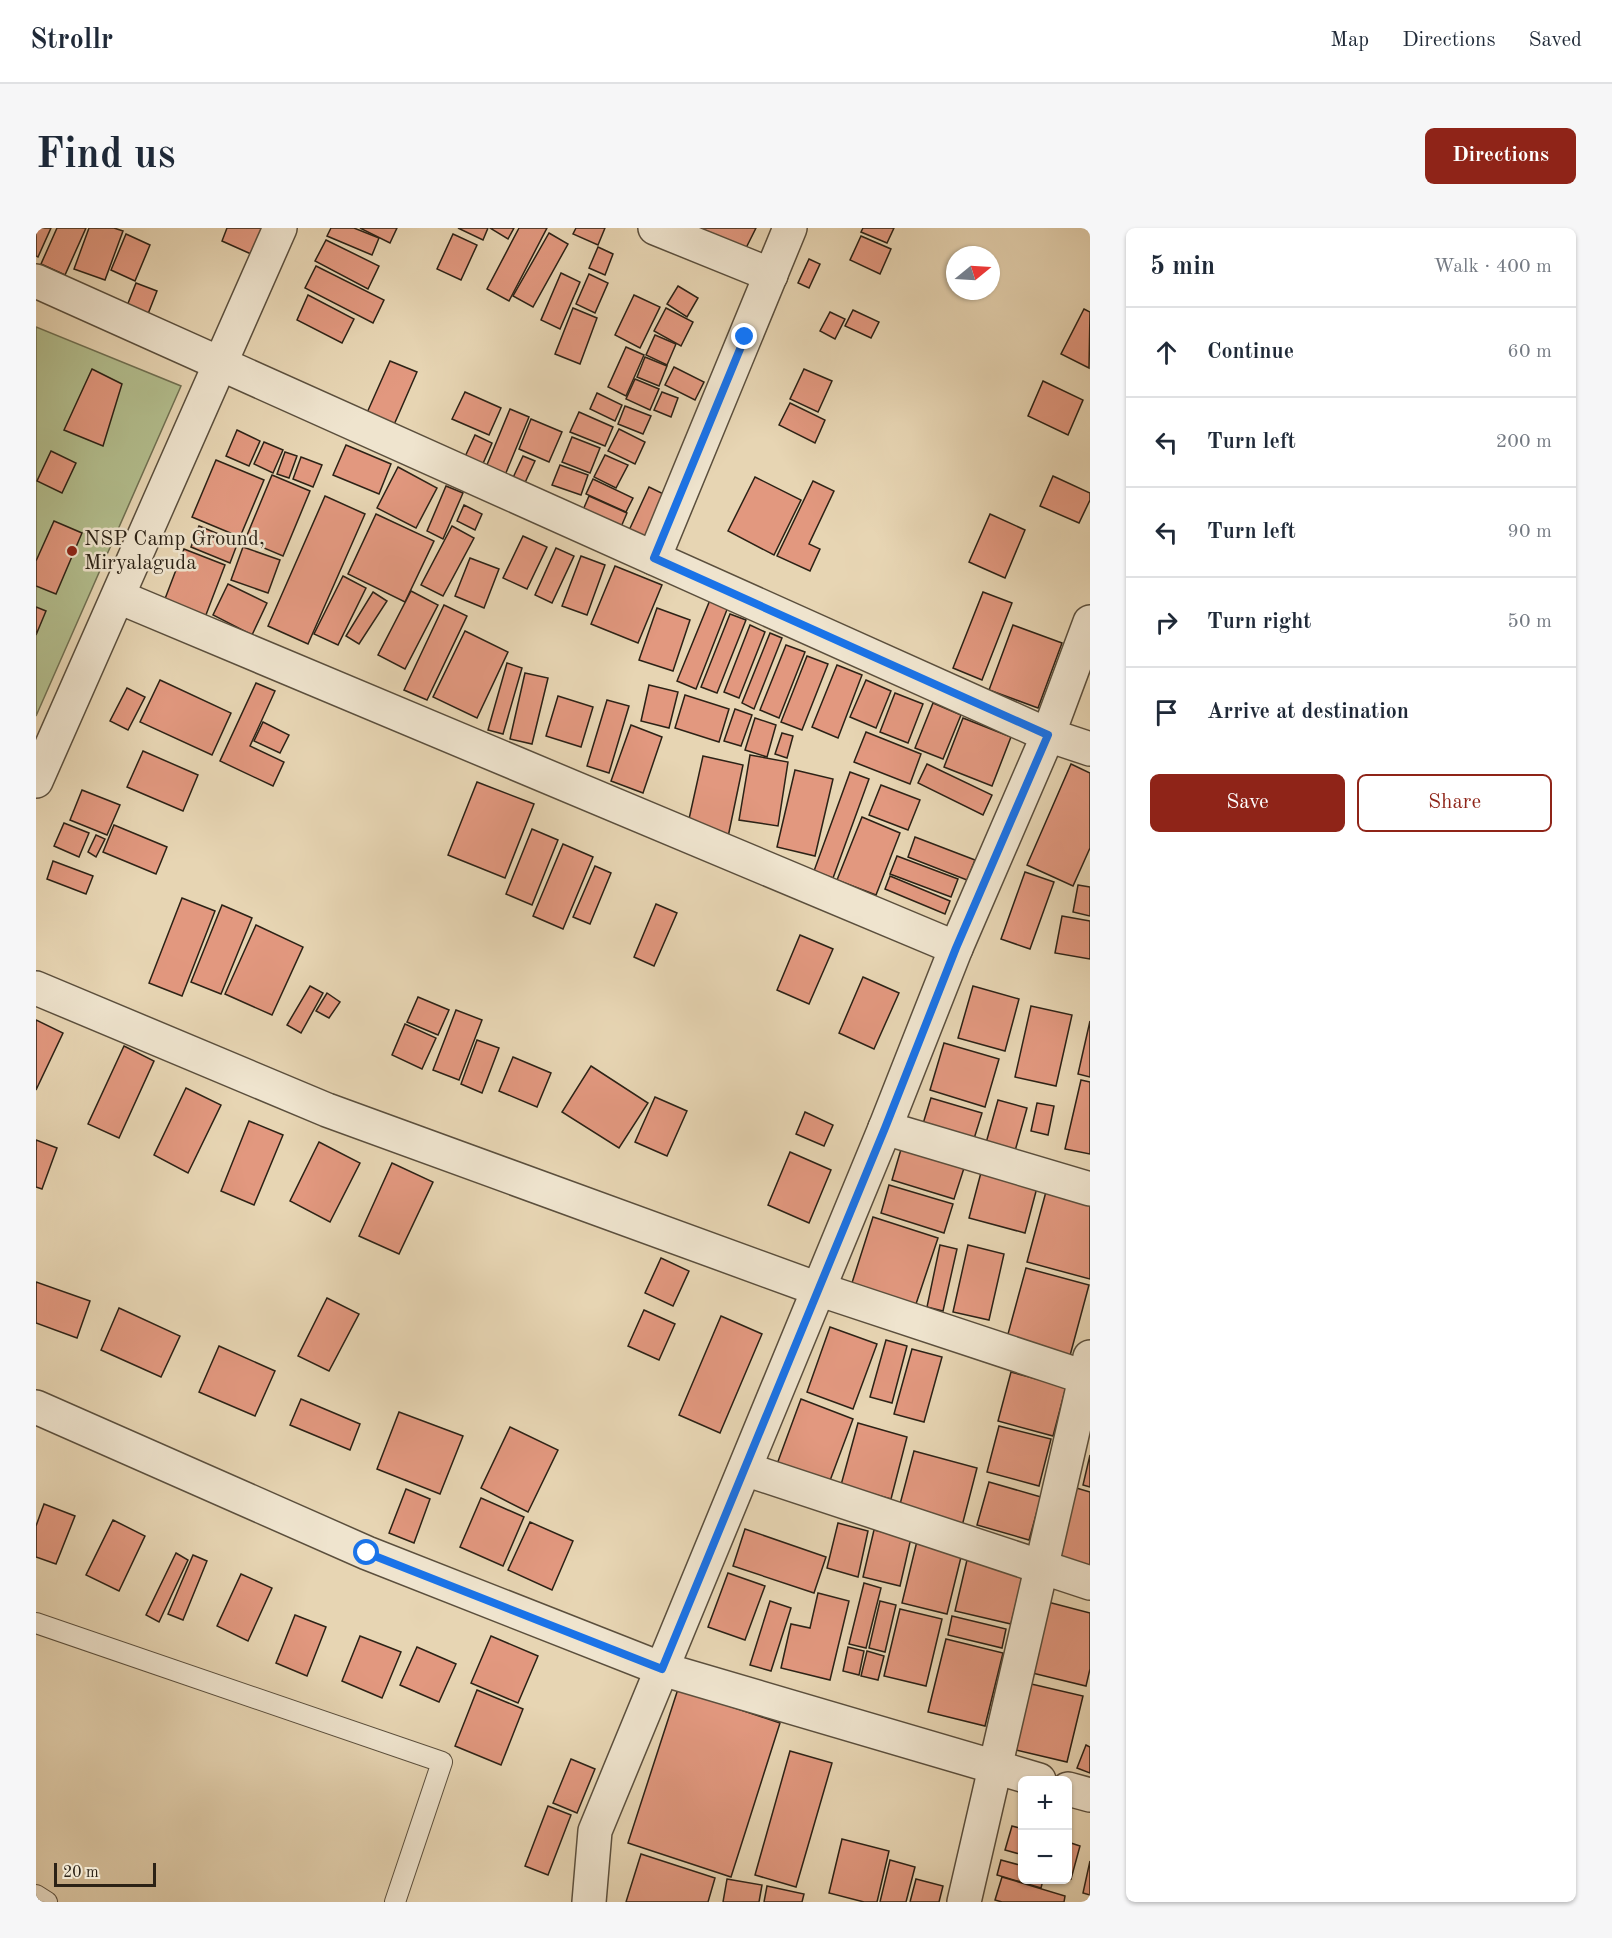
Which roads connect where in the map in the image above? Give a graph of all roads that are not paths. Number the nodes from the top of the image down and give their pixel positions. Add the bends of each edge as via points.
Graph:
1 (280, 228) edge
2 (655, 228) edge
3 (790, 228) edge
4 (771, 275) junction
5 (36, 281) edge
6 (219, 363) junction
7 (654, 558) junction
8 (119, 597) junction
9 (1090, 622) edge
10 (1048, 735) junction
11 (1090, 749) edge
12 (36, 782) edge
13 (956, 948) junction
14 (36, 987) edge
15 (885, 1128) junction
16 (1090, 1189) edge
17 (818, 1289) junction
18 (1088, 1371) edge
19 (36, 1407) edge
20 (744, 1469) junction
21 (1042, 1568) junction
22 (1090, 1583) edge
23 (36, 1623) edge
24 (662, 1669) junction
25 (996, 1768) junction
26 (1025, 1776) edge
27 (1072, 1790) edge
28 (1090, 1795) edge
29 (36, 1895) edge
30 (47, 1902) edge
31 (395, 1902) edge
32 (589, 1902) edge
33 (964, 1902) edge

1 - 6 street
2 - 4 street
3 - 4 street
4 - 7 street
5 - 6 street
6 - 7 street
6 - 8 street
7 - 10 street
8 - 12 street
8 - 13 street
9 - 10 street
10 - 11 street
10 - 13 street
13 - 15 street
14 - 17 street via 327,1110
15 - 16 street
15 - 17 street
17 - 18 street
17 - 20 street
18 - 21 street
19 - 24 street via 367,1553
20 - 21 street
20 - 24 street
21 - 22 street
21 - 25 street
23 - 31 lane via 442,1762
24 - 25 street
24 - 32 street via 595,1831
25 - 26 street
25 - 33 street
27 - 28 street
29 - 30 lane

